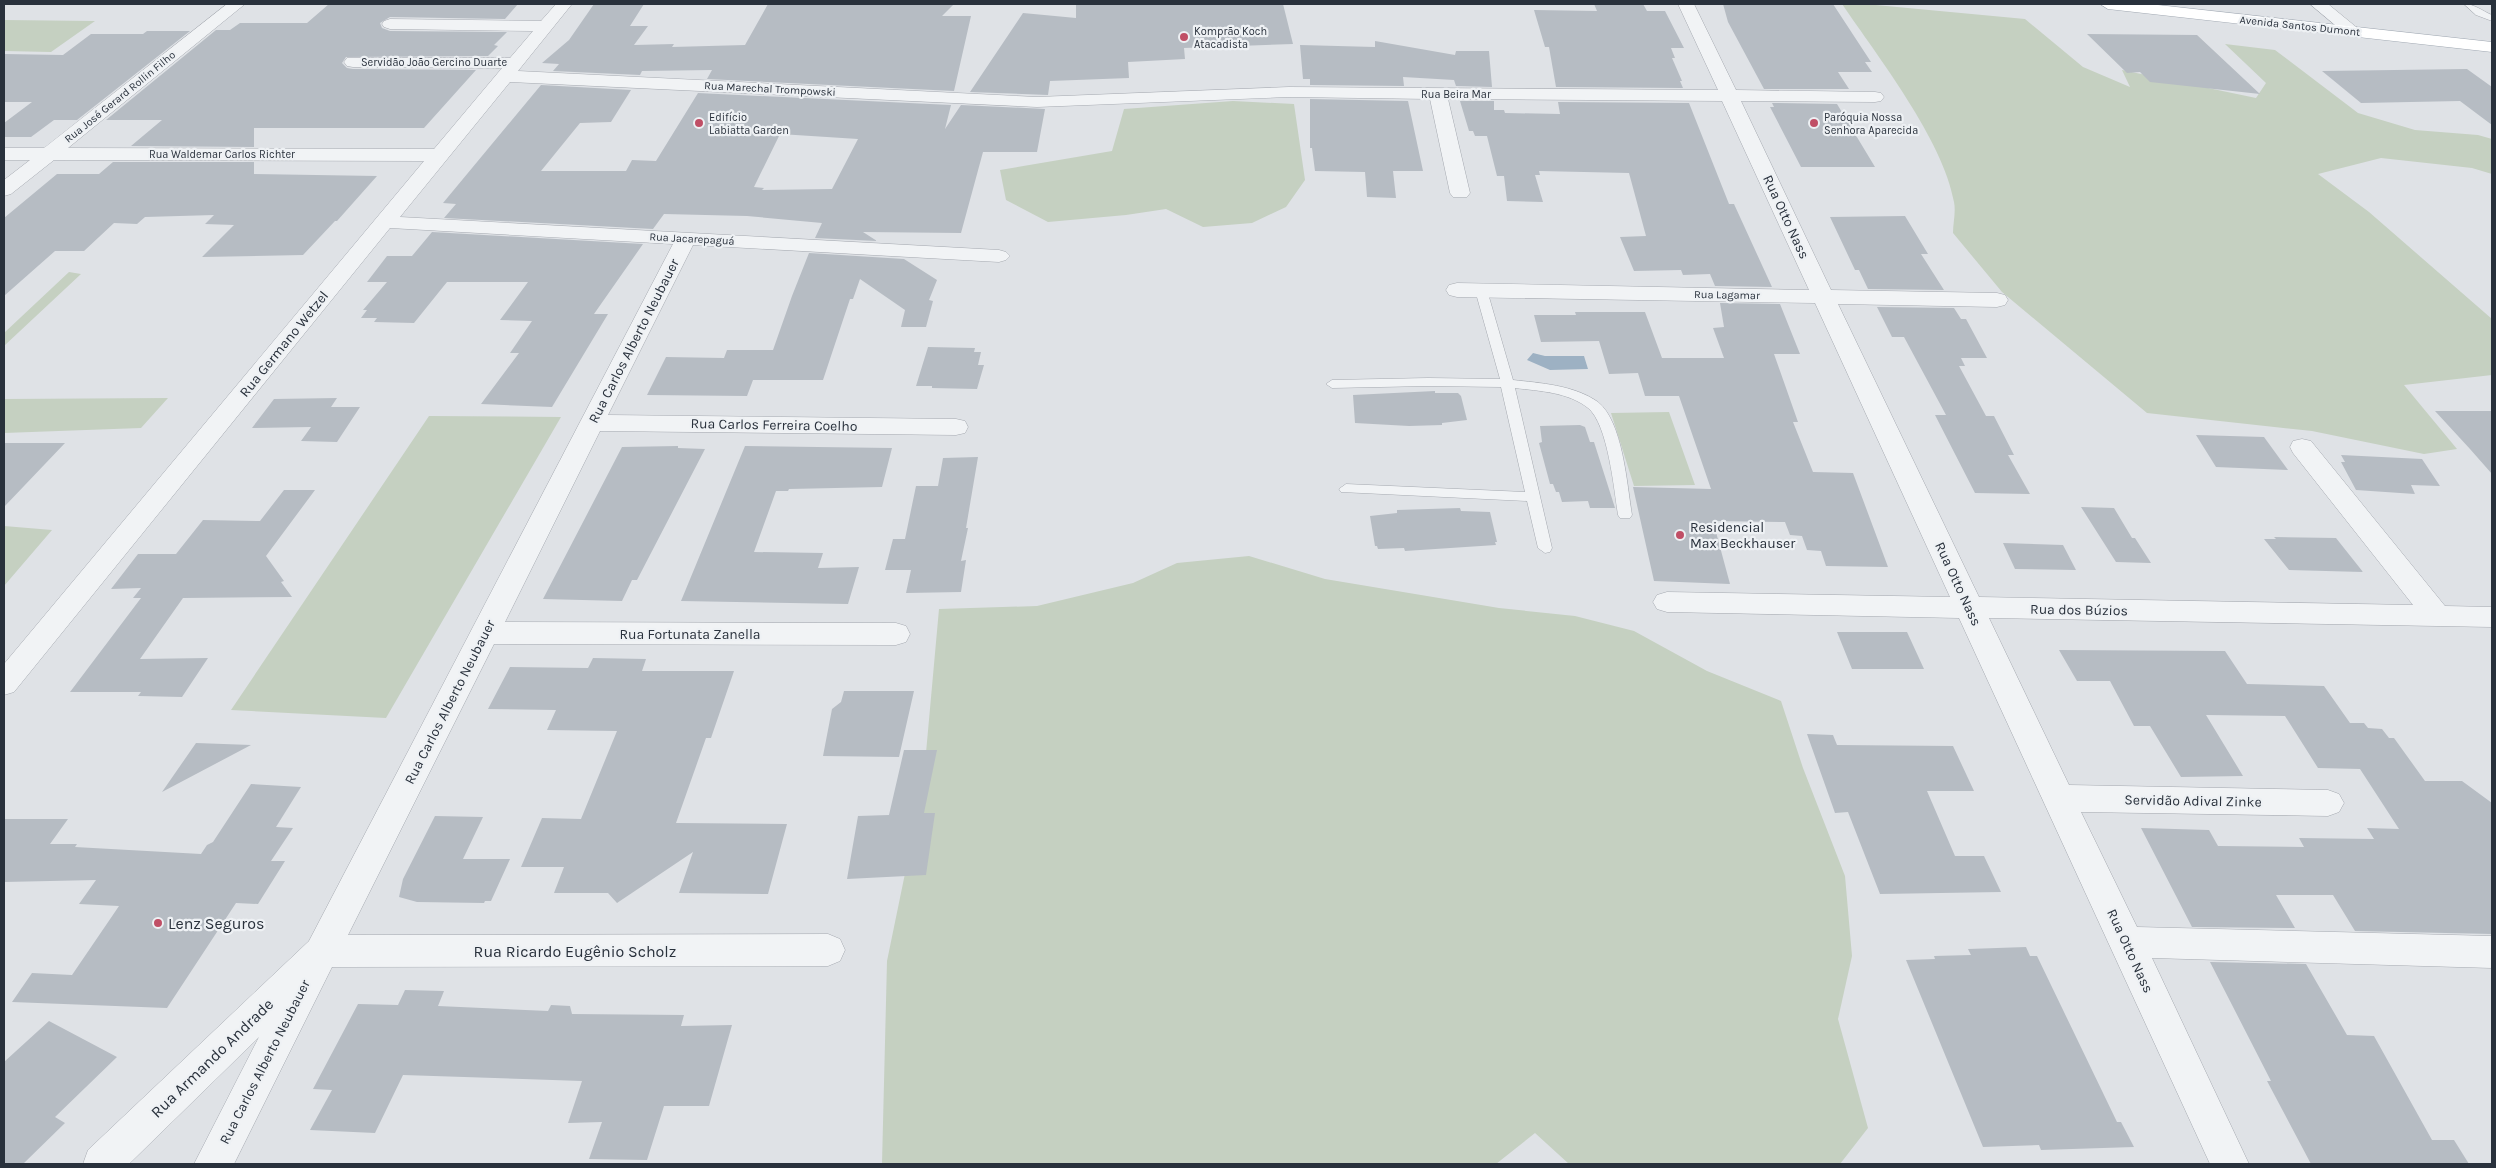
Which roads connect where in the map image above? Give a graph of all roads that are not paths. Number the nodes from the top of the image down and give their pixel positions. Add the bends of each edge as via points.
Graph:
1 (236, 4) edge
2 (564, 4) edge
3 (1686, 4) edge
4 (2108, 4) edge
5 (2318, 4) edge
6 (2468, 4) edge
7 (2492, 18) edge
8 (390, 24) dead end
9 (545, 26) junction
10 (2353, 32) junction
11 (2492, 47) edge
12 (353, 62) dead end
13 (510, 69) junction
14 (1438, 94) junction
15 (1730, 96) junction
16 (1875, 97) dead end
17 (1037, 102) joint
18 (4, 154) edge
19 (49, 154) junction
20 (439, 155) junction
21 (4, 190) edge
22 (1460, 193) dead end
23 (384, 222) junction
24 (686, 239) junction
25 (999, 256) dead end
26 (1457, 290) dead end
27 (1480, 290) junction
28 (1824, 296) junction
29 (1997, 300) dead end
30 (1507, 383) junction
31 (1332, 384) dead end
32 (592, 423) junction
33 (956, 428) dead end
34 (2302, 447) dead end
35 (1346, 488) dead end
36 (1534, 497) junction
37 (1625, 514) dead end
38 (1545, 548) dead end
39 (1667, 602) dead end
40 (1970, 608) junction
41 (2437, 616) junction
42 (2492, 618) edge
43 (485, 633) junction
44 (896, 634) dead end
45 (4, 684) edge
46 (2058, 798) junction
47 (2328, 803) dead end
48 (2126, 942) junction
49 (828, 950) dead end
50 (322, 951) junction
51 (2492, 952) edge
52 (102, 1164) edge
53 (213, 1164) edge
54 (2230, 1164) edge

1 - 19 street, Rua José Gerard Rollin Filho
2 - 9 street, Rua Germano Wetzel
3 - 15 street, Rua Otto Nass
4 - 10 main road, Avenida Santos Dumont
5 - 10 street
6 - 7 lane
8 - 9 street
9 - 13 street, Rua Germano Wetzel
10 - 11 main road, Avenida Santos Dumont
12 - 13 street, Servidão João Gercino Duarte
13 - 17 street, Rua Marechal Trompowski
13 - 20 street, Rua Germano Wetzel
14 - 15 street, Rua Beira Mar
14 - 17 street, Rua Beira Mar via 1244,93
14 - 22 street
15 - 16 street, Rua Beira Mar
15 - 28 street, Rua Otto Nass
18 - 19 street, Rua Waldemar Carlos Richter
19 - 20 street, Rua Waldemar Carlos Richter
19 - 21 street, Rua José Gerard Rollin Filho
20 - 23 street, Rua Germano Wetzel
23 - 24 street, Rua Jacarepaguá
23 - 45 street, Rua Germano Wetzel
24 - 25 street, Rua Jacarepaguá
24 - 32 street, Rua Carlos Alberto Neubauer
26 - 27 street, Rua Lagamar
27 - 28 street, Rua Lagamar
27 - 30 lane
28 - 29 street, Rua Lagamar
28 - 40 street, Rua Otto Nass
30 - 31 lane
30 - 36 lane
30 - 37 lane via 1577,396 1594,406 1608,428
32 - 33 street, Rua Carlos Ferreira Coelho
32 - 43 street, Rua Carlos Alberto Neubauer
34 - 41 street
35 - 36 lane
36 - 38 lane
39 - 40 street, Rua dos Búzios
40 - 41 street, Rua dos Búzios
40 - 46 street, Rua Otto Nass
41 - 42 street, Rua dos Búzios
43 - 44 street, Rua Fortunata Zanella
43 - 50 street, Rua Carlos Alberto Neubauer
46 - 47 street, Servidão Adival Zinke
46 - 48 street, Rua Otto Nass
48 - 51 street
48 - 54 street, Rua Otto Nass
49 - 50 street, Rua Ricardo Eugênio Scholz
50 - 52 street, Rua Armando Andrade
50 - 53 street, Rua Carlos Alberto Neubauer

